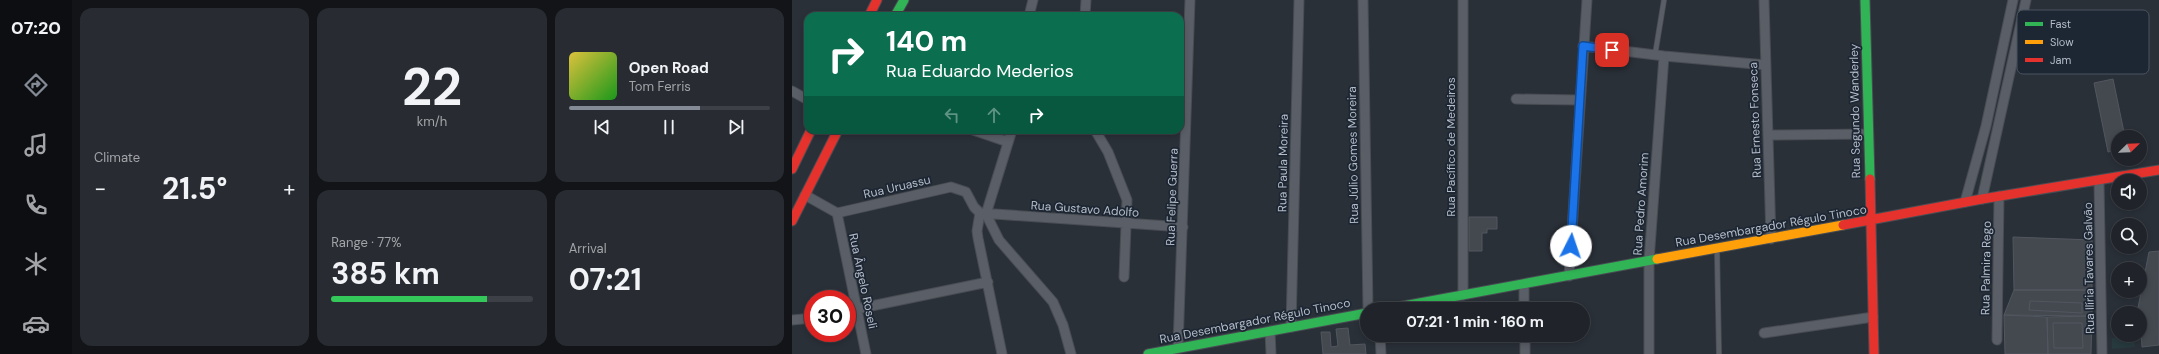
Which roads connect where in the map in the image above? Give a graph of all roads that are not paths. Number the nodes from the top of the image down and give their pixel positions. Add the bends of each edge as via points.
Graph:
1 (877, 0) edge
2 (904, 0) edge
3 (1033, 0) edge
4 (1086, 0) edge
5 (1190, 0) edge
6 (1299, 0) edge
7 (1363, 0) edge
8 (1463, 0) edge
9 (1587, 0) edge
10 (1664, 0) edge
11 (1764, 0) edge
12 (1865, 0) edge
13 (2014, 0) edge
14 (2026, 0) edge
15 (2024, 10) edge
16 (871, 12) edge
17 (898, 12) edge
18 (1030, 12) edge
19 (1085, 12) edge
20 (2010, 18) junction
21 (2017, 19) edge
22 (2017, 43) edge
23 (1583, 46) junction
24 (1660, 56) junction
25 (1766, 65) junction
26 (792, 91) edge
27 (804, 98) edge
28 (1516, 99) dead end
29 (1580, 100) junction
30 (1986, 126) junction
31 (1999, 128) junction
32 (809, 134) edge
33 (836, 134) edge
34 (985, 134) edge
35 (1011, 134) edge
36 (1097, 134) edge
37 (1768, 134) junction
38 (1868, 134) junction
39 (1008, 142) junction
40 (792, 169) edge
41 (2159, 170) edge
42 (2099, 181) junction
43 (805, 195) junction
44 (1999, 196) junction
45 (1982, 199) junction
46 (1965, 202) junction
47 (837, 213) junction
48 (983, 214) junction
49 (792, 221) edge
50 (1869, 221) junction
51 (1128, 224) junction
52 (1183, 227) junction
53 (1771, 239) junction
54 (1716, 249) junction
55 (1649, 261) junction
56 (1124, 276) dead end
57 (1569, 276) junction
58 (988, 282) junction
59 (1524, 284) junction
60 (852, 290) edge
61 (1463, 295) junction
62 (1368, 302) edge
63 (1425, 302) edge
64 (1524, 302) edge
65 (856, 309) joint
66 (1360, 314) edge
67 (1873, 317) junction
68 (804, 319) edge
69 (792, 320) edge
70 (1291, 327) junction
71 (1270, 331) junction
72 (1764, 333) dead end
73 (1997, 340) dead end
74 (1380, 342) edge
75 (1524, 342) edge
76 (1178, 347) junction
77 (866, 354) edge
78 (1002, 354) edge
79 (1071, 354) edge
80 (1148, 354) edge
81 (1271, 354) edge
82 (1381, 354) edge
83 (1525, 354) edge
84 (1649, 354) edge
85 (1719, 354) edge
86 (1874, 354) edge
87 (2102, 354) edge

1 - 16 street
2 - 17 street
3 - 18 street
4 - 19 street
5 - 52 street, Rua Felipe Guerra
6 - 70 street, Rua Paula Moreira
7 - 62 street, Rua Júlio Gomes Moreira
8 - 61 street, Rua Pacífico de Medeiros
9 - 23 street
10 - 24 lane
11 - 25 street, Rua Ernesto Fonseca
12 - 38 street, Rua Segundo Wanderley
13 - 20 street
14 - 15 street
20 - 21 street
20 - 30 street
22 - 31 street
23 - 24 street
23 - 29 street
24 - 25 street
24 - 55 street, Rua Pedro Amorim
25 - 37 street, Rua Ernesto Fonseca
26 - 27 street
28 - 29 street
29 - 57 street
30 - 31 street
30 - 46 street
31 - 45 street
32 - 40 street
33 - 43 street
34 - 39 street
35 - 39 street
36 - 51 street via 1124,189
37 - 38 street
37 - 53 street, Rua Ernesto Fonseca
38 - 50 street, Rua Segundo Wanderley
39 - 48 street
41 - 42 street, Rua Desembargador Régulo Tinoco
42 - 44 street, Rua Desembargador Régulo Tinoco
42 - 87 street, Rua Ilíria Tavares Galvão
43 - 47 street
43 - 49 street
44 - 45 street, Rua Desembargador Régulo Tinoco
44 - 73 street, Rua Palmira Rego
45 - 46 street, Rua Desembargador Régulo Tinoco
46 - 50 street, Rua Desembargador Régulo Tinoco
47 - 48 street, Rua Uruassu via 951,187 966,192 974,207
47 - 60 street, Rua Ângelo Roseli
48 - 51 street, Rua Gustavo Adolfo
48 - 58 street via 977,230
48 - 79 street, Rua Uruassu via 999,240 1054,302
50 - 53 street, Rua Desembargador Régulo Tinoco
50 - 67 street, Rua Segundo Wanderley
51 - 52 street, Rua Gustavo Adolfo
51 - 56 street
52 - 76 street, Rua Felipe Guerra
53 - 54 street, Rua Desembargador Régulo Tinoco
54 - 55 street, Rua Desembargador Régulo Tinoco
54 - 85 lane
55 - 57 street, Rua Desembargador Régulo Tinoco
55 - 84 street, Rua Pedro Amorim
57 - 59 street, Rua Desembargador Régulo Tinoco
58 - 65 street
58 - 78 street
59 - 61 street, Rua Desembargador Régulo Tinoco
59 - 64 street
61 - 63 street, Rua Desembargador Régulo Tinoco
65 - 77 street, Rua Ângelo Roseli
66 - 70 street, Rua Desembargador Régulo Tinoco
67 - 72 street
67 - 86 street, Rua Segundo Wanderley
68 - 69 street
70 - 71 street, Rua Desembargador Régulo Tinoco
71 - 76 street, Rua Desembargador Régulo Tinoco
71 - 81 street
74 - 82 street
75 - 83 street
76 - 80 street, Rua Desembargador Régulo Tinoco

